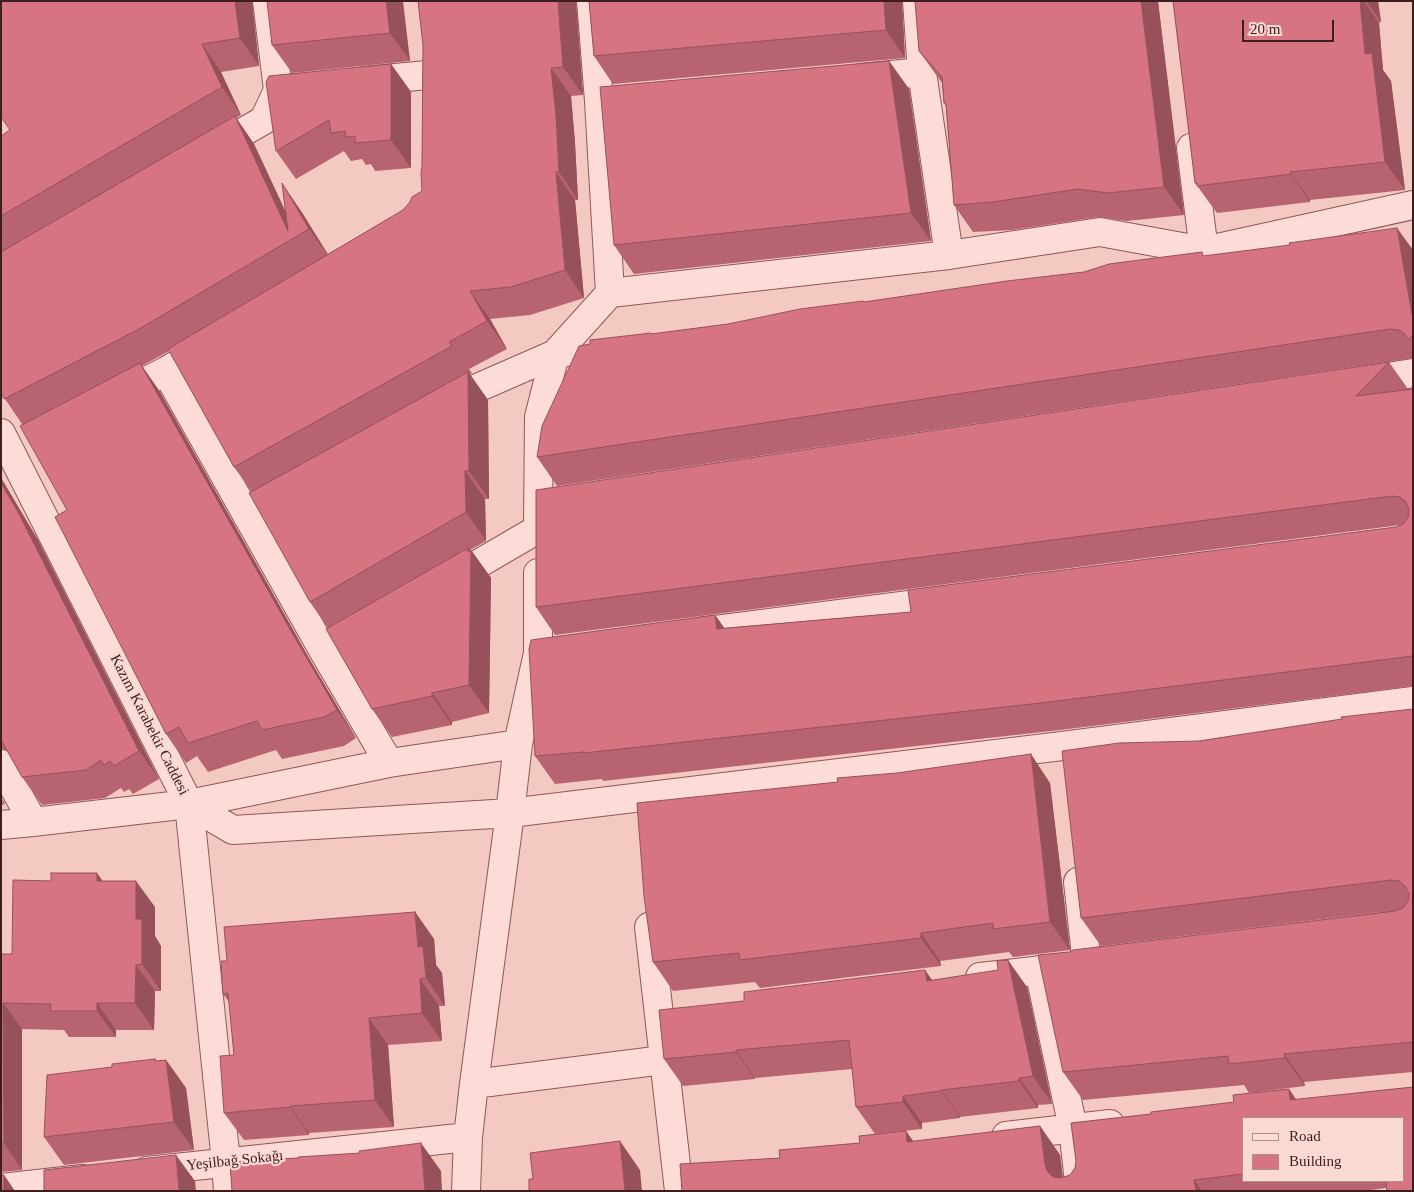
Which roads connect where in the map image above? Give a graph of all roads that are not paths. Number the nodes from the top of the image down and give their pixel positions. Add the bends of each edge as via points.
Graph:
1 (267, 1) edge
2 (591, 1) edge
3 (917, 1) edge
4 (423, 48) edge
5 (922, 72) junction
6 (834, 80) edge
7 (278, 90) junction
8 (1188, 126) edge
9 (196, 160) edge
10 (1413, 204) edge
11 (1204, 251) junction
12 (949, 255) junction
13 (1158, 266) edge
14 (610, 293) junction
15 (235, 330) edge
16 (594, 349) edge
17 (555, 354) junction
18 (166, 371) junction
19 (1413, 373) edge
20 (1334, 385) edge
21 (97, 406) edge
22 (424, 417) edge
23 (10, 445) edge
24 (315, 478) edge
25 (545, 512) junction
26 (247, 516) junction
27 (427, 593) edge
28 (970, 597) edge
29 (676, 635) edge
30 (1413, 701) edge
31 (518, 744) junction
32 (1062, 746) junction
33 (389, 762) junction
34 (1, 764) edge
35 (1065, 774) edge
36 (639, 797) junction
37 (189, 804) junction
38 (510, 813) junction
39 (33, 822) junction
40 (1, 825) edge
41 (641, 826) edge
42 (1075, 860) edge
43 (646, 901) edge
44 (1039, 970) junction
45 (951, 981) edge
46 (663, 1060) junction
47 (474, 1084) junction
48 (1131, 1122) edge
49 (1073, 1128) junction
50 (468, 1137) junction
51 (984, 1138) edge
52 (226, 1162) junction
53 (684, 1177) edge
54 (1, 1188) edge
55 (228, 1191) edge
56 (466, 1191) edge
57 (1080, 1191) edge

1 - 7 street
2 - 14 street via 608,100
3 - 5 street
4 - 7 street via 426,85 328,85
5 - 6 street
5 - 12 street
7 - 9 street via 264,120
8 - 11 street
10 - 11 street
11 - 12 street via 1100,232
11 - 13 street
12 - 14 street
14 - 17 street
15 - 18 street
16 - 17 street
17 - 22 street via 474,388
17 - 25 street via 539,417
18 - 21 street
18 - 26 street
19 - 20 street
23 - 37 street, Kazım Karabekir Caddesi
24 - 26 street
25 - 27 street
25 - 31 street via 548,652
26 - 33 street via 333,647
28 - 29 street
30 - 32 street
31 - 33 street
31 - 38 street
32 - 35 street
32 - 36 street
33 - 37 street
34 - 39 street
36 - 38 street
36 - 41 street
37 - 38 street via 233,830
37 - 39 street
37 - 52 street, Kazım Karabekir Caddesi
38 - 47 street
39 - 40 street
42 - 44 street via 1097,964
43 - 46 street via 669,1014
44 - 45 street
44 - 49 street
46 - 47 street
46 - 53 street
47 - 50 street
48 - 49 street
49 - 51 street
49 - 57 street
50 - 52 street, Yeşilbağ Sokağı
50 - 56 street
52 - 54 street, Yeşilbağ Sokağı
52 - 55 street, Kazım Karabekir Caddesi

